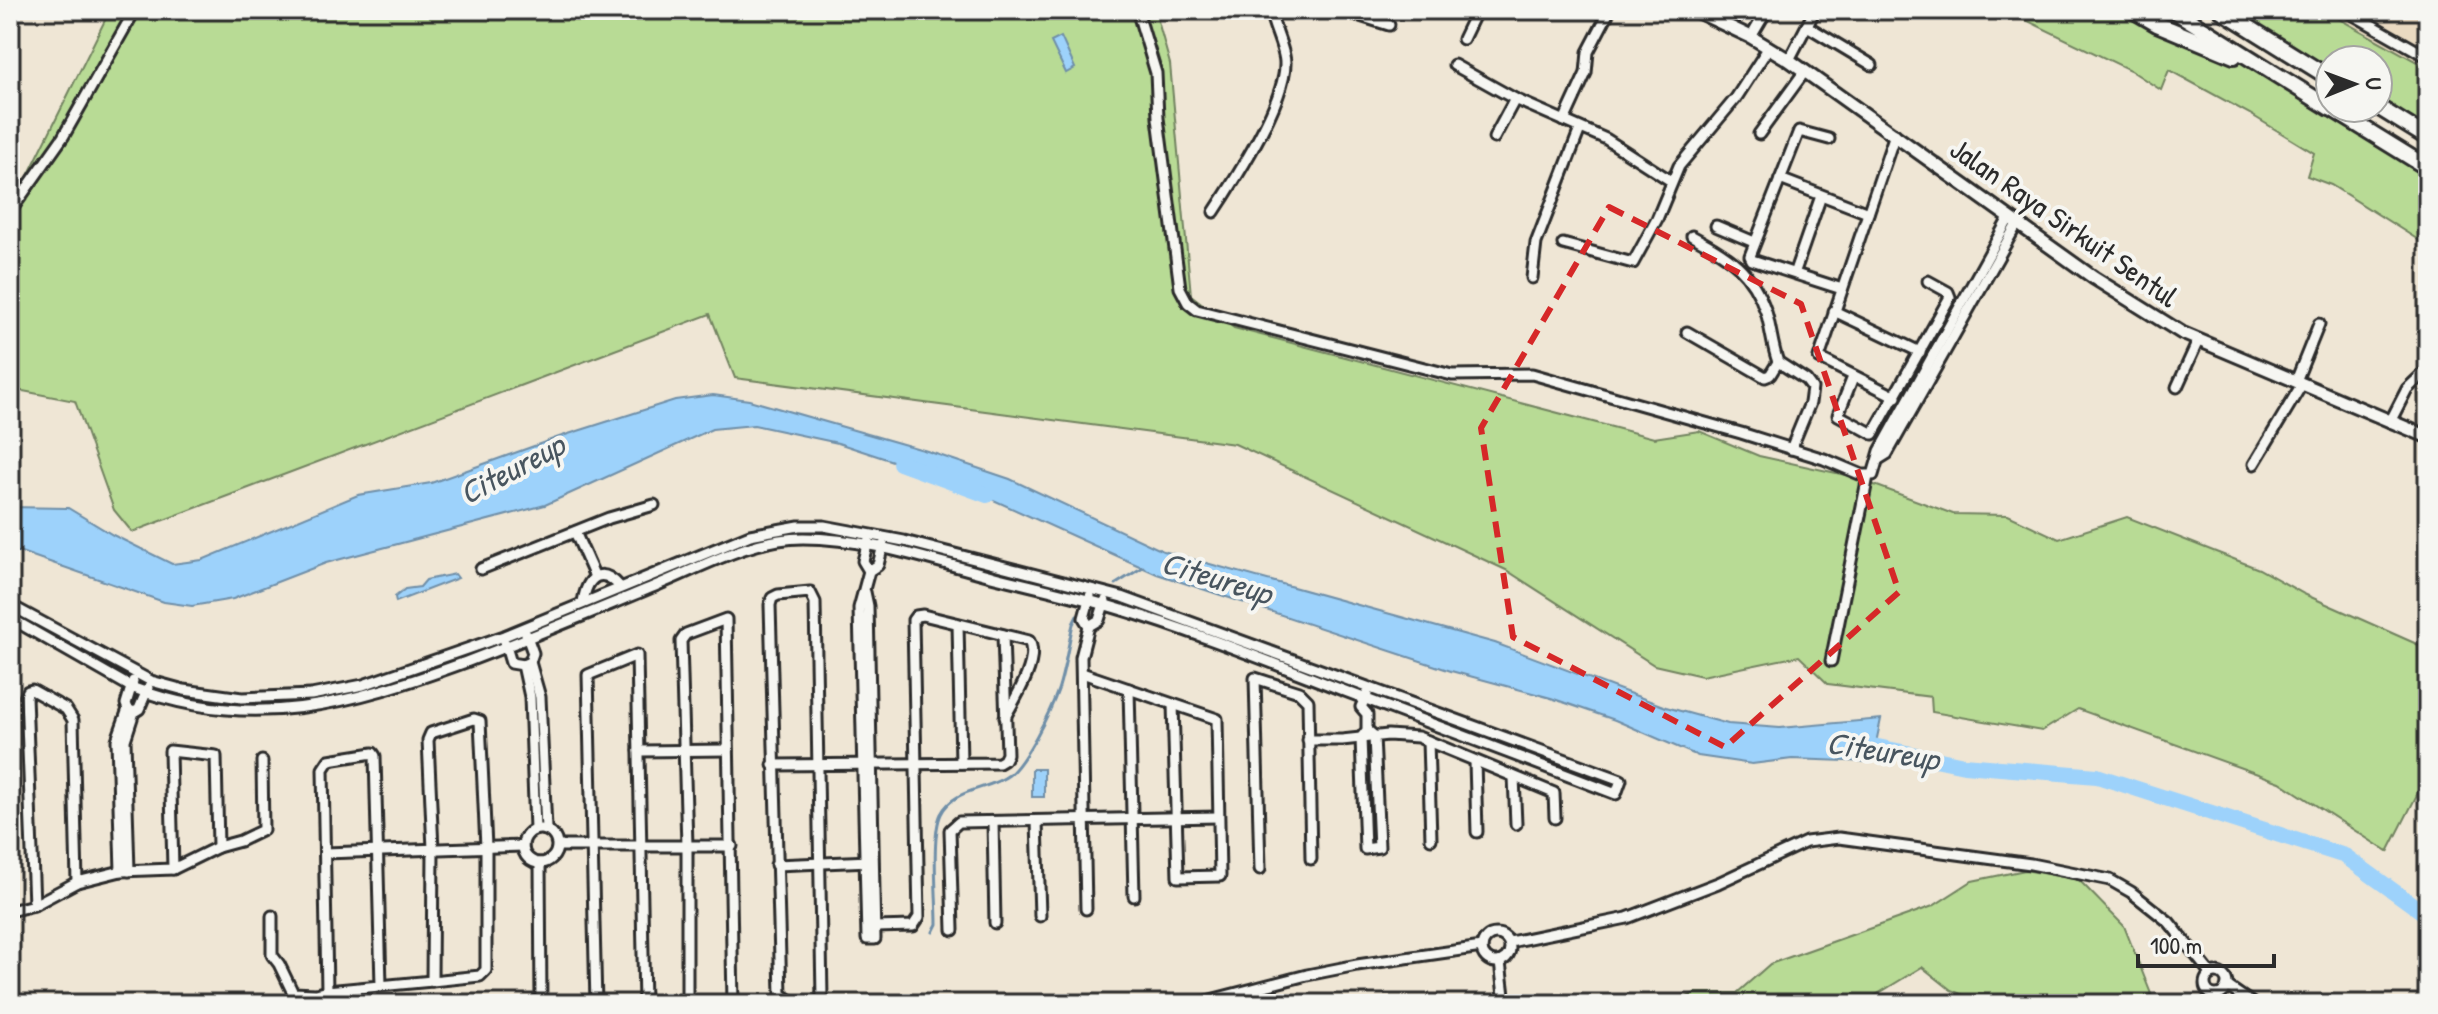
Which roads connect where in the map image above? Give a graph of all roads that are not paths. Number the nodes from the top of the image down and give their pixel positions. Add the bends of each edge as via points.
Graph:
1 (135, 10) edge
2 (1137, 10) edge
3 (1270, 10) edge
4 (1341, 10) edge
5 (1477, 10) edge
6 (1610, 10) edge
7 (1694, 10) edge
8 (1767, 10) edge
9 (1815, 10) edge
10 (2133, 10) edge
11 (2173, 10) edge
12 (2221, 10) edge
13 (2345, 10) edge
14 (1389, 25) dead end
15 (1807, 26) junction
16 (1751, 37) junction
17 (1463, 39) dead end
18 (1769, 47) junction
19 (2428, 57) edge
20 (1789, 60) junction
21 (1454, 65) dead end
22 (1872, 65) dead end
23 (2314, 68) edge
24 (1805, 71) junction
25 (2275, 73) junction
26 (2314, 98) edge
27 (1515, 99) junction
28 (2394, 117) edge
29 (1564, 121) junction
30 (2356, 124) edge
31 (1580, 129) junction
32 (1759, 134) dead end
33 (1895, 134) junction
34 (1494, 138) dead end
35 (2428, 138) edge
36 (1829, 139) dead end
37 (2428, 168) edge
38 (1780, 179) junction
39 (1671, 181) junction
40 (1821, 196) junction
41 (10, 212) edge
42 (1214, 212) dead end
43 (1868, 213) junction
44 (2013, 221) junction
45 (1716, 226) dead end
46 (1692, 236) dead end
47 (1754, 242) junction
48 (1563, 244) dead end
49 (1795, 271) junction
50 (1532, 278) dead end
51 (1928, 281) dead end
52 (1842, 289) junction
53 (1834, 311) junction
54 (2319, 324) dead end
55 (1687, 332) dead end
56 (2198, 341) junction
57 (1920, 352) junction
58 (1778, 362) junction
59 (2428, 369) edge
60 (1853, 377) junction
61 (2299, 383) junction
62 (2177, 387) dead end
63 (1896, 397) junction
64 (2390, 422) junction
65 (2428, 437) edge
66 (1791, 449) junction
67 (2254, 464) dead end
68 (1868, 476) junction
69 (654, 505) dead end
70 (575, 532) junction
71 (869, 534) junction
72 (885, 537) junction
73 (867, 546) junction
74 (882, 549) junction
75 (481, 569) dead end
76 (869, 571) junction
77 (595, 577) junction
78 (620, 587) junction
79 (1092, 589) junction
80 (1107, 593) junction
81 (1089, 601) junction
82 (583, 602) junction
83 (10, 605) edge
84 (1104, 605) junction
85 (10, 618) edge
86 (958, 624) junction
87 (1089, 626) junction
88 (524, 627) junction
89 (1003, 635) junction
90 (504, 636) junction
91 (528, 638) junction
92 (506, 647) junction
93 (1831, 661) dead end
94 (526, 664) junction
95 (1082, 673) junction
96 (136, 675) junction
97 (151, 681) junction
98 (131, 687) junction
99 (1369, 687) junction
100 (1129, 689) junction
101 (146, 692) junction
102 (1383, 692) junction
103 (1365, 698) junction
104 (1378, 703) junction
105 (1173, 704) junction
106 (131, 710) junction
107 (1367, 714) junction
108 (1005, 717) junction
109 (1367, 735) junction
110 (1308, 740) junction
111 (1428, 741) junction
112 (684, 750) junction
113 (728, 750) junction
114 (639, 751) junction
115 (262, 761) dead end
116 (1475, 761) junction
117 (916, 763) junction
118 (961, 763) junction
119 (867, 764) junction
120 (773, 765) junction
121 (818, 765) junction
122 (1514, 777) junction
123 (1218, 817) junction
124 (1176, 818) junction
125 (1555, 818) dead end
126 (1132, 819) junction
127 (1085, 820) junction
128 (1037, 821) junction
129 (993, 822) junction
130 (1516, 824) dead end
131 (540, 829) junction
132 (1477, 832) dead end
133 (1431, 839) dead end
134 (523, 846) junction
135 (558, 846) junction
136 (594, 846) junction
137 (641, 846) junction
138 (687, 846) junction
139 (732, 846) junction
140 (218, 847) junction
141 (486, 847) junction
142 (433, 849) junction
143 (378, 851) junction
144 (325, 853) junction
145 (1311, 859) dead end
146 (869, 861) junction
147 (540, 863) junction
148 (820, 863) junction
149 (776, 865) junction
150 (173, 869) junction
151 (1260, 869) dead end
152 (125, 871) junction
153 (77, 882) junction
154 (1134, 896) dead end
155 (34, 905) junction
156 (1086, 909) dead end
157 (10, 911) edge
158 (272, 916) dead end
159 (1040, 916) dead end
160 (995, 923) dead end
161 (953, 930) dead end
162 (1510, 942) junction
163 (1482, 947) junction
164 (1500, 962) junction
165 (2211, 974) junction
166 (432, 981) junction
167 (381, 986) junction
168 (2227, 986) junction
169 (327, 991) junction
170 (541, 1004) edge
171 (596, 1004) edge
172 (644, 1004) edge
173 (687, 1004) edge
174 (733, 1004) edge
175 (796, 1004) edge
176 (807, 1004) edge
177 (1195, 1004) edge
178 (1505, 1004) edge
179 (2253, 1004) edge

1 - 41 street via 63,137
2 - 66 street via 1156,73 1180,288 1197,310 1452,375 1532,374
3 - 42 street via 1284,55 1278,95
4 - 14 street
5 - 17 street
6 - 29 street via 1588,52 1586,73
7 - 16 main road, Jalan Raya Sirkuit Sentul
8 - 16 street
9 - 15 street
10 - 25 highway
11 - 25 highway
12 - 23 highway
13 - 19 street
15 - 20 street
15 - 22 street
16 - 18 main road, Jalan Raya Sirkuit Sentul
18 - 20 main road, Jalan Raya Sirkuit Sentul
18 - 39 street
20 - 24 main road, Jalan Raya Sirkuit Sentul
21 - 27 street
24 - 32 street
24 - 33 main road, Jalan Raya Sirkuit Sentul
25 - 26 highway
27 - 29 street
27 - 34 street
28 - 35 highway
29 - 31 street
30 - 37 highway
31 - 39 street via 1606,139
31 - 50 street via 1536,243
33 - 43 street
33 - 44 main road, Jalan Raya Sirkuit Sentul
36 - 38 street via 1799,131
38 - 40 street
38 - 47 street
39 - 48 street via 1633,263
40 - 43 street
40 - 49 street
43 - 52 street
44 - 56 main road, Jalan Raya Sirkuit Sentul
44 - 68 street
45 - 47 street
46 - 58 street via 1732,259 1749,278 1767,315
47 - 49 street via 1752,260
49 - 52 street
51 - 57 street via 1950,297
52 - 53 street
53 - 57 street
53 - 60 street via 1819,358
54 - 61 street
55 - 58 street via 1765,377
56 - 61 main road, Jalan Raya Sirkuit Sentul
56 - 62 street
57 - 63 street
58 - 66 street via 1812,388
59 - 64 street via 2407,389
60 - 63 street
60 - 63 street via 1838,415 1868,434 1877,432
61 - 64 main road, Jalan Raya Sirkuit Sentul
61 - 67 street
64 - 65 main road, Jalan Raya Sirkuit Sentul
66 - 68 street
68 - 93 street
69 - 70 street
70 - 75 street
70 - 77 street
71 - 72 street
71 - 73 street
71 - 78 street via 824,526 774,528
72 - 74 street
72 - 79 street
73 - 74 street
73 - 76 street via 863,561
73 - 91 street via 799,538 753,546
74 - 76 street via 878,565
74 - 81 street
76 - 119 street via 859,608
77 - 78 street via 613,578
77 - 82 street
78 - 82 street
79 - 80 street
79 - 81 street
80 - 84 street
80 - 99 street
81 - 84 street
81 - 87 street via 1084,618
82 - 88 street
83 - 96 street
84 - 87 street via 1099,620
84 - 103 street
85 - 98 street
86 - 89 street
86 - 117 street via 923,615 913,620
86 - 118 street
87 - 95 street
88 - 90 street
88 - 91 street
89 - 108 street
89 - 108 street via 1033,646 1023,684
90 - 92 street
90 - 97 street via 363,685 311,695 242,698
91 - 92 street
91 - 94 street via 533,653
92 - 94 street via 511,663
92 - 101 street via 378,692 307,708 212,707
94 - 131 street via 535,697
95 - 100 street
95 - 127 street
96 - 97 street
96 - 98 street
97 - 101 street
98 - 101 street
98 - 106 street via 126,704
99 - 102 street
99 - 103 street
100 - 105 street
100 - 126 street
101 - 106 street via 139,709
102 - 104 street
102 - 104 street via 1621,780 1616,794
103 - 104 street
103 - 107 street via 1361,707
104 - 107 street
105 - 123 street via 1217,719
105 - 124 street
106 - 152 street via 121,740
107 - 109 street
108 - 118 street via 1004,760
109 - 109 street via 1379,847 1365,849
109 - 110 street
109 - 111 street via 1403,734
110 - 145 street
110 - 151 street via 1306,696 1255,678
111 - 116 street
111 - 133 street
112 - 113 street
112 - 113 street via 681,641 686,634 726,619
112 - 114 street
112 - 138 street
113 - 139 street
114 - 136 street via 637,655 588,675
114 - 137 street
115 - 140 street via 263,830
116 - 122 street
116 - 132 street
117 - 118 street
117 - 119 street
117 - 146 street via 919,917 913,926 875,927
119 - 121 street
119 - 146 street
120 - 121 street
120 - 121 street via 770,605 778,595 810,592 815,602
120 - 149 street
121 - 148 street
122 - 125 street via 1554,793
122 - 130 street
123 - 124 street
123 - 124 street via 1220,876 1178,877
124 - 126 street
126 - 127 street
126 - 154 street
127 - 128 street
127 - 156 street
128 - 129 street
128 - 159 street
129 - 160 street
129 - 161 street via 959,822 950,830
131 - 134 street via 526,836
131 - 135 street via 554,835
134 - 141 street
134 - 147 street via 527,857
135 - 136 street
135 - 147 street via 555,856
136 - 137 street
136 - 171 street
137 - 138 street
137 - 172 street
138 - 139 street
138 - 173 street
139 - 174 street
140 - 150 street
140 - 150 street via 216,756 170,751
141 - 142 street
141 - 142 street via 480,721 474,719 431,733 428,740
141 - 166 street via 486,970 480,976
142 - 143 street
142 - 166 street
143 - 144 street
143 - 144 street via 373,753 329,760 323,769
143 - 167 street
144 - 169 street
146 - 148 street
147 - 170 street
148 - 149 street
148 - 176 street via 822,998
149 - 175 street via 781,994
150 - 152 street
152 - 153 street
153 - 155 street
153 - 155 street via 73,720 66,709 32,690 28,691
155 - 157 street
158 - 169 street via 272,955 293,993
162 - 163 street via 1491,935
162 - 164 street via 1510,952
162 - 165 street via 1627,918 1806,842 1839,838 2110,880 2169,922
163 - 164 street via 1485,957
163 - 177 street via 1357,965
164 - 178 street
165 - 168 street via 2220,974
165 - 168 street via 2208,992 2220,995
166 - 167 street
167 - 169 street
168 - 179 street

